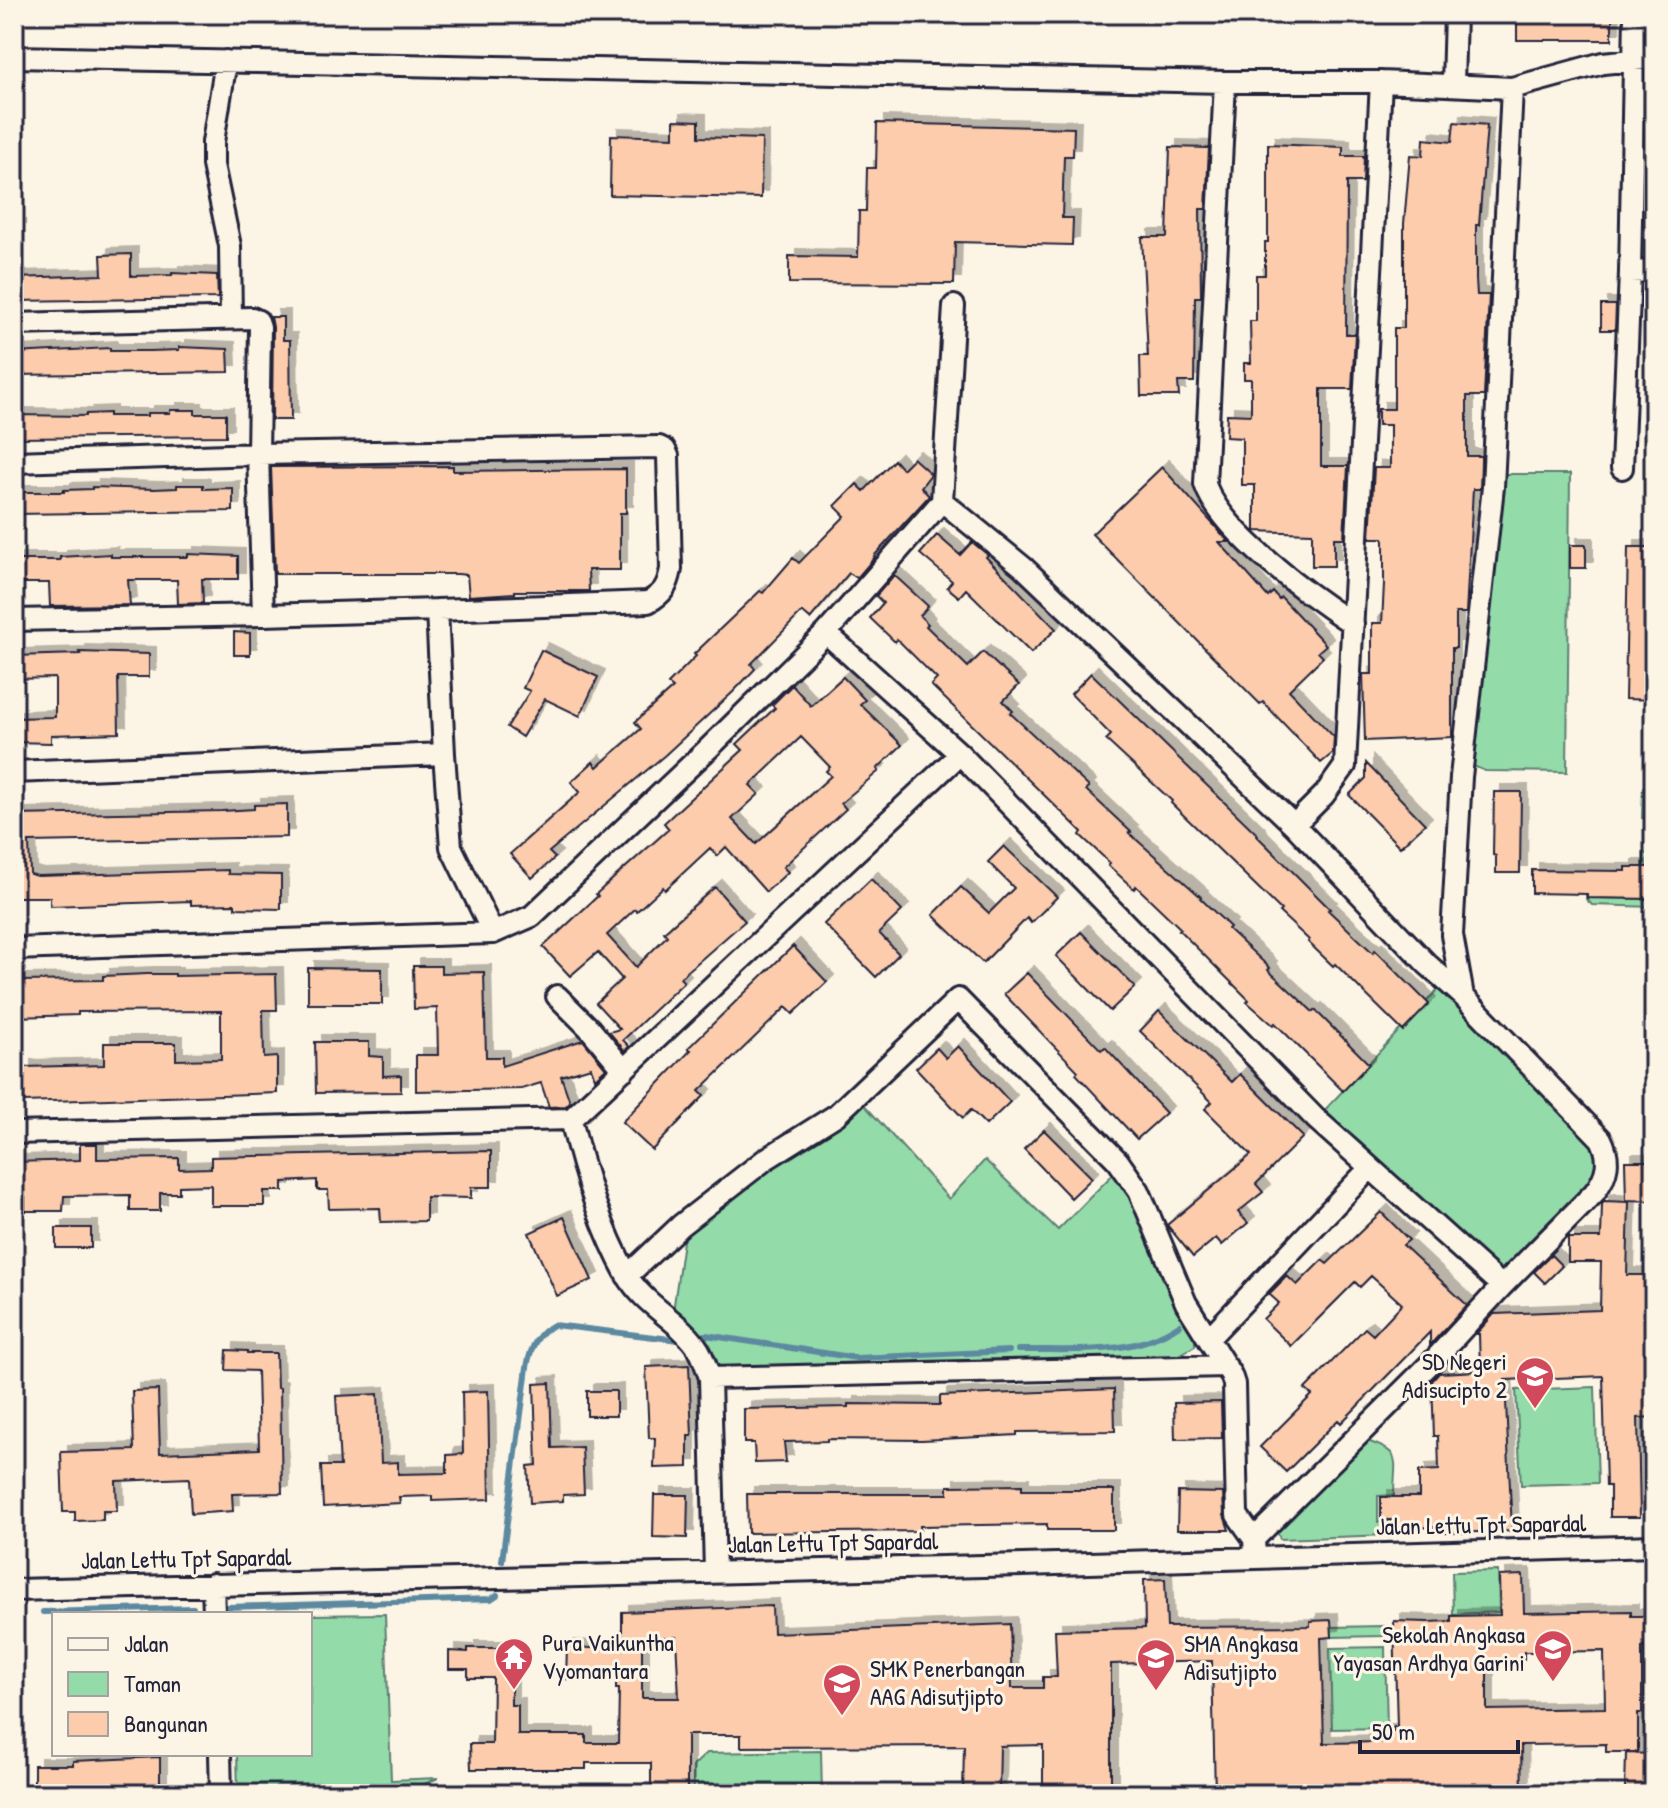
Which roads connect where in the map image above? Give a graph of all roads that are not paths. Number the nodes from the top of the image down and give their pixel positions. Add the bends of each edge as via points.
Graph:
1 (1455, 14) edge
2 (1635, 14) edge
3 (14, 57) edge
4 (1644, 59) edge
5 (226, 61) junction
6 (1225, 82) junction
7 (1381, 82) junction
8 (1453, 84) junction
9 (1512, 88) junction
10 (1654, 271) edge
11 (1630, 272) junction
12 (954, 306) dead end
13 (231, 318) junction
14 (14, 324) edge
15 (258, 454) junction
16 (14, 462) edge
17 (1622, 468) dead end
18 (942, 501) junction
19 (437, 610) junction
20 (263, 615) junction
21 (14, 620) edge
22 (1353, 624) junction
23 (826, 633) junction
24 (444, 754) junction
25 (960, 754) junction
26 (14, 772) edge
27 (1294, 825) junction
28 (493, 933) junction
29 (14, 949) edge
30 (557, 996) dead end
31 (1463, 996) junction
32 (624, 1070) junction
33 (571, 1119) junction
34 (14, 1133) edge
35 (1370, 1168) junction
36 (627, 1276) junction
37 (1502, 1286) junction
38 (1209, 1338) junction
39 (1226, 1366) junction
40 (710, 1378) junction
41 (1654, 1546) edge
42 (1254, 1548) junction
43 (715, 1572) junction
44 (213, 1584) junction
45 (14, 1590) edge
46 (214, 1612) edge
47 (220, 1756) edge
48 (221, 1794) edge

1 - 8 street
2 - 4 street
3 - 5 street
4 - 9 street via 1603,63
4 - 11 street
5 - 6 street
5 - 13 street via 213,165 230,246
6 - 7 street
6 - 22 street via 1205,484 1210,500 1280,572
7 - 8 street
7 - 22 street
8 - 9 street
9 - 31 street via 1493,487 1461,777 1452,935
10 - 11 street
11 - 17 street
12 - 18 street
13 - 14 street
13 - 15 street via 252,318 260,327
15 - 16 street
15 - 19 street via 665,450 671,569 669,585 658,597 632,603
15 - 20 street
18 - 23 street
18 - 27 street via 1023,567
19 - 20 street
19 - 24 street
20 - 21 street
22 - 27 street via 1345,766
23 - 25 street
23 - 28 street via 532,916
24 - 26 street
24 - 28 street via 451,847
25 - 32 street
25 - 35 street
27 - 31 street
28 - 29 street
30 - 32 street
31 - 37 street via 1601,1139 1607,1152 1608,1167 1594,1193
32 - 33 street
33 - 34 street
33 - 36 street via 589,1187
35 - 37 street
35 - 38 street
36 - 38 street via 681,1225 766,1159 836,1115 958,999 1129,1174 1186,1303
36 - 40 street via 690,1338
37 - 42 street
38 - 39 street
39 - 40 street
39 - 42 street via 1234,1384 1237,1515
40 - 43 street
41 - 42 street, Jalan Lettu Tpt Sapardal
42 - 43 street, Jalan Lettu Tpt Sapardal via 1023,1565
43 - 44 street, Jalan Lettu Tpt Sapardal
44 - 45 street, Jalan Lettu Tpt Sapardal
44 - 46 street
47 - 48 street

